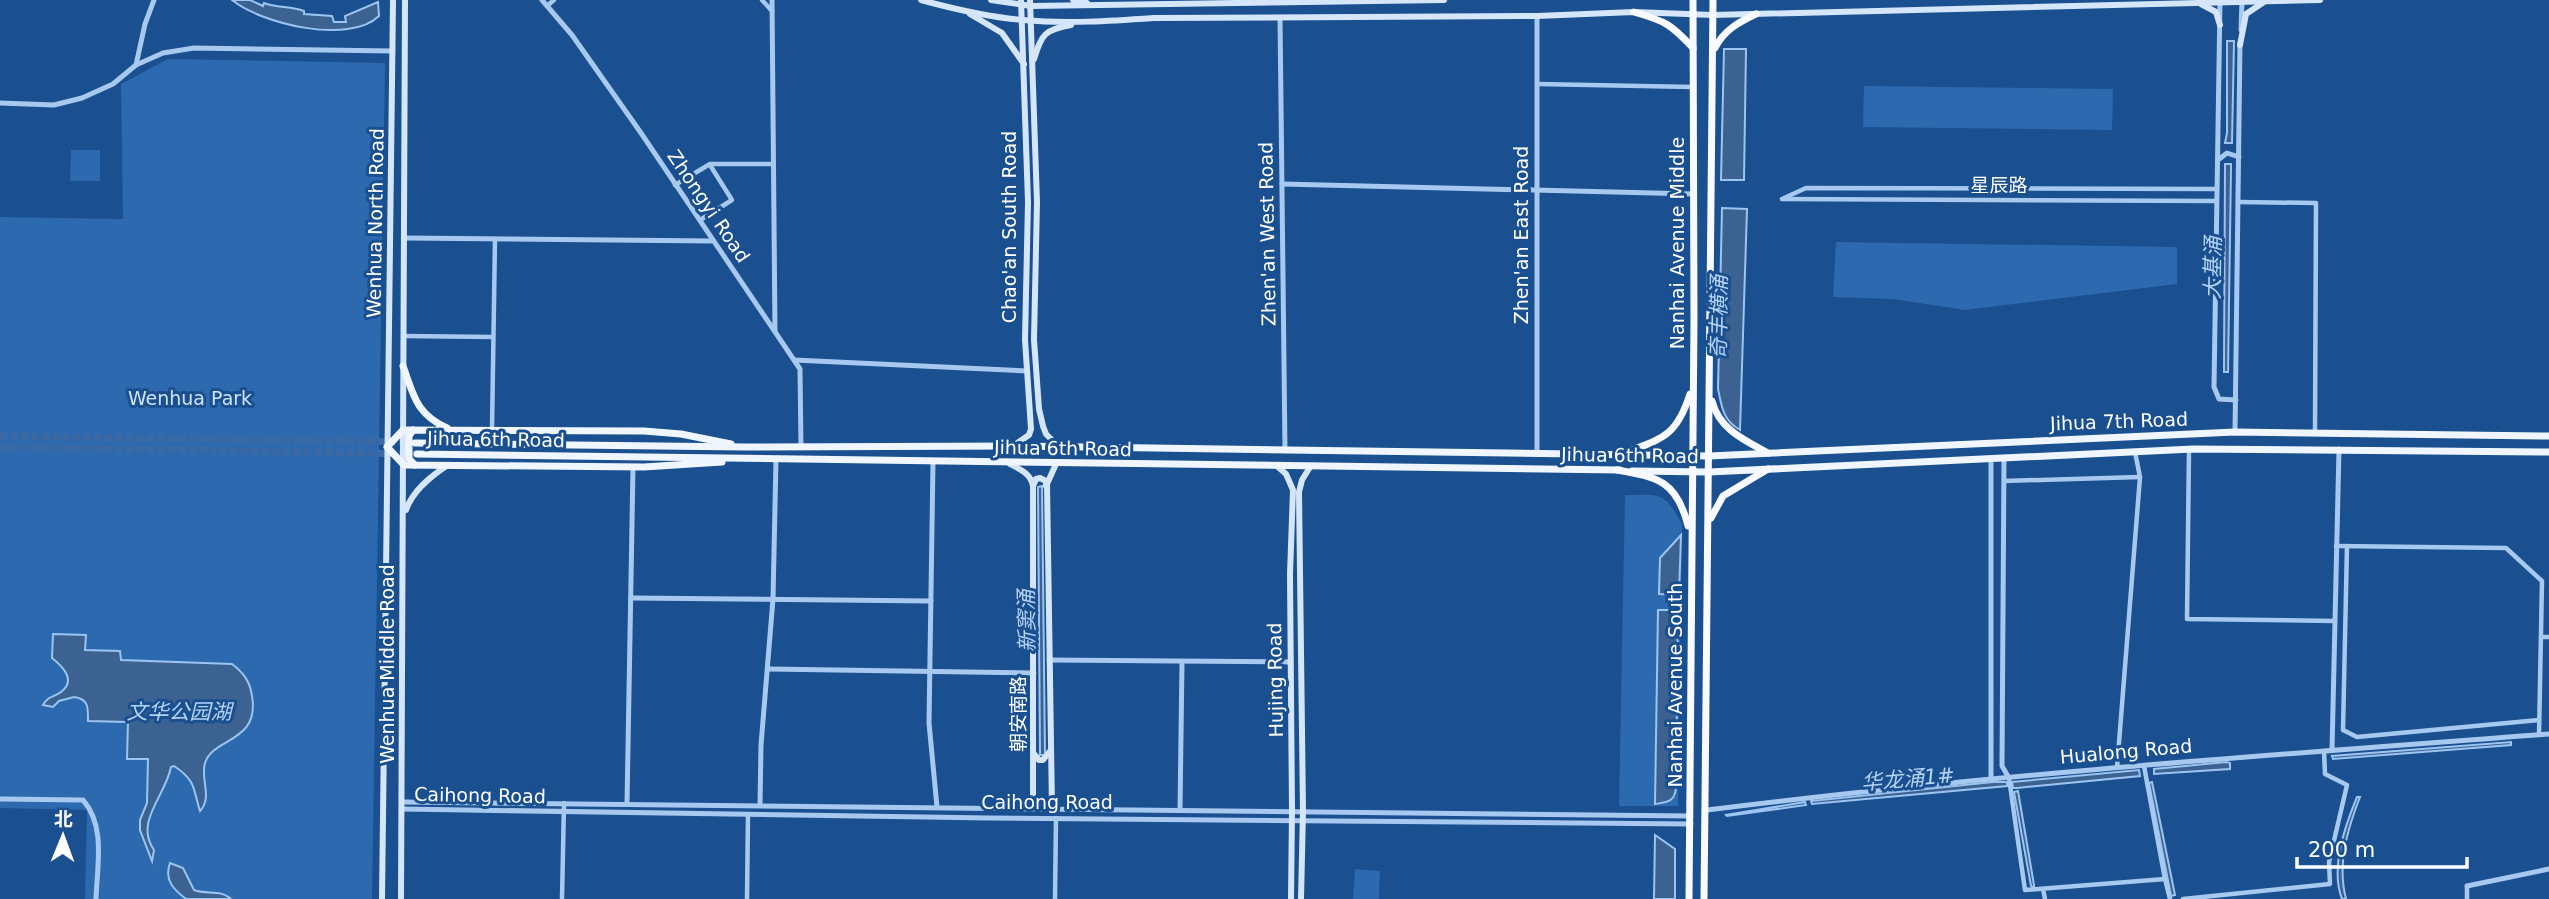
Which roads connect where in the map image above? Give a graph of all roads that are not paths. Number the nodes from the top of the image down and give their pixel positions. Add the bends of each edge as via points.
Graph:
1 (154, 0) edge
2 (393, 0) edge
3 (405, 0) edge
4 (542, 0) edge
5 (554, 0) edge
6 (762, 0) edge
7 (772, 0) edge
8 (920, 0) edge
9 (990, 0) edge
10 (1073, 0) edge
11 (1408, 0) edge
12 (1444, 0) edge
13 (1693, 0) edge
14 (1713, 0) edge
15 (2319, 0) edge
16 (1277, 1) edge
17 (2220, 1) edge
18 (2242, 1) edge
19 (2264, 1) edge
20 (1021, 3) edge
21 (1031, 3) edge
22 (2199, 3) junction
23 (547, 6) junction
24 (1099, 6) junction
25 (772, 11) junction
26 (968, 12) junction
27 (1634, 12) junction
28 (1693, 14) junction
29 (1756, 14) junction
30 (1713, 15) junction
31 (1280, 16) junction
32 (1537, 16) junction
33 (1022, 20) junction
34 (1031, 21) junction
35 (1085, 22) junction
36 (2220, 25) junction
37 (2240, 45) junction
38 (1693, 48) junction
39 (393, 51) junction
40 (1713, 52) junction
41 (1024, 64) junction
42 (1033, 64) junction
43 (136, 65) junction
44 (1537, 84) junction
45 (1693, 87) junction
46 (0, 103) edge
47 (2239, 157) junction
48 (2218, 160) junction
49 (710, 164) junction
50 (774, 164) junction
51 (1282, 184) junction
52 (675, 185) junction
53 (2217, 189) junction
54 (1537, 190) junction
55 (1694, 194) junction
56 (2217, 201) junction
57 (2238, 202) junction
58 (700, 220) junction
59 (405, 238) junction
60 (495, 238) junction
61 (712, 241) junction
62 (1694, 308) junction
63 (1710, 312) junction
64 (775, 332) junction
65 (404, 336) junction
66 (493, 337) junction
67 (794, 360) junction
68 (403, 366) junction
69 (1027, 371) junction
70 (1692, 387) junction
71 (1709, 388) junction
72 (2236, 400) junction
73 (403, 430) junction
74 (414, 430) junction
75 (451, 430) junction
76 (492, 430) junction
77 (2235, 432) junction
78 (2315, 432) junction
79 (2549, 436) edge
80 (415, 443) tunnel mouth
81 (1013, 446) junction
82 (387, 447) junction
83 (745, 447) junction
84 (801, 447) junction
85 (1059, 447) junction
86 (2189, 449) junction
87 (2339, 449) junction
88 (1285, 450) junction
89 (2135, 452) junction
90 (2549, 452) edge
91 (1768, 453) junction
92 (417, 454) tunnel mouth
93 (1537, 454) junction
94 (1620, 454) junction
95 (1692, 456) junction
96 (1709, 456) junction
97 (746, 458) junction
98 (776, 459) junction
99 (1991, 459) junction
100 (2004, 459) junction
101 (933, 462) junction
102 (1010, 464) junction
103 (1056, 464) junction
104 (404, 465) junction
105 (415, 465) junction
106 (448, 466) junction
107 (1277, 466) junction
108 (633, 467) junction
109 (1310, 467) junction
110 (1768, 469) junction
111 (1616, 470) junction
112 (1691, 472) junction
113 (1709, 472) junction
114 (2140, 477) junction
115 (2004, 481) junction
116 (1033, 486) junction
117 (1047, 488) junction
118 (404, 525) junction
119 (1708, 529) junction
120 (1691, 537) junction
121 (2336, 546) junction
122 (2347, 546) junction
123 (631, 598) junction
124 (774, 599) junction
125 (931, 601) junction
126 (2335, 608) junction
127 (2346, 608) junction
128 (2335, 624) junction
129 (2345, 627) junction
130 (2541, 637) junction
131 (2549, 637) edge
132 (1049, 660) junction
133 (1182, 662) junction
134 (1291, 662) junction
135 (769, 669) junction
136 (930, 672) junction
137 (1034, 673) junction
138 (2539, 720) junction
139 (2380, 734) junction
140 (2549, 734) edge
141 (2539, 735) junction
142 (2381, 747) junction
143 (1050, 749) junction
144 (2332, 750) junction
145 (2324, 751) junction
146 (1033, 752) junction
147 (2144, 766) junction
148 (2117, 768) junction
149 (2009, 778) junction
150 (1991, 779) junction
151 (0, 799) edge
152 (564, 803) junction
153 (627, 804) junction
154 (402, 805) junction
155 (760, 805) junction
156 (937, 807) junction
157 (1033, 808) junction
158 (1052, 808) junction
159 (1180, 810) junction
160 (1707, 810) junction
161 (563, 811) junction
162 (1292, 811) junction
163 (1303, 811) junction
164 (748, 814) junction
165 (1053, 818) junction
166 (1292, 820) junction
167 (1303, 820) junction
168 (1691, 820) junction
169 (2549, 869) edge
170 (2165, 879) junction
171 (2468, 886) joint
172 (2043, 889) junction
173 (2030, 890) junction
174 (96, 899) edge
175 (382, 899) edge
176 (401, 899) edge
177 (562, 899) edge
178 (747, 899) edge
179 (1055, 899) edge
180 (1291, 899) edge
181 (1301, 899) edge
182 (1689, 899) edge
183 (1704, 899) edge
184 (2027, 899) edge
185 (2045, 899) edge
186 (2170, 899) edge
187 (2183, 899) edge
188 (2468, 899) edge

1 - 43 street
2 - 39 main road, Wenhua North Road
3 - 59 main road, Wenhua North Road
4 - 23 street, Zhongyi Road
5 - 23 street
6 - 25 street
7 - 25 street
8 - 26 main road
9 - 20 main road
10 - 24 main road
11 - 12 main road
11 - 16 main road
13 - 28 highway, Nanhai Avenue Middle
14 - 30 highway, Nanhai Avenue Middle
15 - 19 main road
16 - 24 main road
17 - 18 main road
17 - 22 main road
17 - 36 street
18 - 19 main road
18 - 37 street
19 - 37 main road via 2246,14
20 - 21 main road
20 - 33 main road, Chao'an South Road
21 - 24 main road
21 - 34 main road, Chao'an South Road
22 - 29 main road
22 - 36 main road via 2216,12
23 - 52 street, Zhongyi Road
25 - 50 street
26 - 33 main road
26 - 41 main road via 1002,33
27 - 28 main road
27 - 32 main road
27 - 38 highway via 1664,20
28 - 30 main road
28 - 38 highway, Nanhai Avenue Middle
29 - 30 main road
29 - 40 highway via 1732,27
30 - 40 highway, Nanhai Avenue Middle
31 - 32 main road
31 - 35 main road
31 - 51 street, Zhen'an West Road
32 - 44 street, Zhen'an East Road
33 - 34 main road
33 - 41 main road, Chao'an South Road
34 - 35 main road
34 - 42 main road, Chao'an South Road
35 - 42 main road via 1045,32
36 - 48 street
37 - 47 street
38 - 45 highway, Nanhai Avenue Middle
39 - 43 street via 194,48
39 - 82 main road, Wenhua North Road
40 - 63 highway, Nanhai Avenue Middle
41 - 69 main road, Chao'an South Road
42 - 85 main road, Chao'an South Road via 1034,340 1039,410 1046,434
43 - 46 street via 113,84 82,98 54,105
44 - 45 street
44 - 54 street, Zhen'an East Road
45 - 55 highway, Nanhai Avenue Middle
47 - 48 street via 2227,153
47 - 57 street
48 - 53 street
49 - 50 street
49 - 52 street
49 - 58 street via 732,200
50 - 64 street
51 - 54 street
51 - 88 street, Zhen'an West Road
52 - 58 street, Zhongyi Road
53 - 56 street
53 - 56 street, 星辰路 via 1806,188 1782,200
54 - 55 street
54 - 93 street, Zhen'an East Road
55 - 62 highway, Nanhai Avenue Middle
56 - 72 street via 2214,387 2219,398
57 - 72 street
57 - 78 street via 2316,203
58 - 61 street, Zhongyi Road
59 - 60 street
59 - 65 main road, Wenhua North Road
60 - 61 street
60 - 66 street
61 - 64 street, Zhongyi Road
62 - 63 highway
62 - 70 highway, Nanhai Avenue Middle
63 - 71 highway, Nanhai Avenue Middle
64 - 67 street, Zhongyi Road
65 - 66 street
65 - 68 main road, Wenhua North Road
66 - 76 street
67 - 69 street
67 - 84 street, Zhongyi Road via 800,369
68 - 73 main road, Wenhua North Road
68 - 75 main road via 416,404
69 - 81 main road, Chao'an South Road via 1031,429
70 - 94 highway via 1676,427
70 - 95 highway, Nanhai Avenue Middle
71 - 91 highway via 1720,420 1731,432
71 - 96 highway, Nanhai Avenue Middle
72 - 77 street
73 - 74 main road
73 - 82 main road
73 - 104 main road, Wenhua Middle Road
74 - 75 main road
74 - 105 main road via 409,436 409,459
75 - 76 main road
76 - 83 main road via 661,432
77 - 78 main road, Jihua 7th Road
77 - 91 main road, Jihua 7th Road
78 - 79 main road, Jihua 7th Road
80 - 83 main road, Jihua 6th Road
81 - 84 main road, Jihua 6th Road
81 - 85 main road, Jihua 6th Road
82 - 104 main road
82 - 175 main road, Wenhua Middle Road
83 - 84 main road, Jihua 6th Road
85 - 88 main road, Jihua 6th Road
86 - 87 main road, Jihua 7th Road
86 - 89 main road, Jihua 7th Road
86 - 128 street via 2187,619
87 - 90 main road, Jihua 7th Road
87 - 121 street
88 - 93 main road, Jihua 6th Road
89 - 100 main road, Jihua 7th Road
89 - 114 street
91 - 96 main road, Jihua 7th Road
92 - 97 main road, Jihua 6th Road
93 - 94 main road, Jihua 6th Road
94 - 95 main road, Jihua 6th Road
95 - 96 main road, Jihua 7th Road
95 - 112 highway, Nanhai Avenue Middle
96 - 113 highway, Nanhai Avenue Middle
97 - 98 main road, Jihua 6th Road
97 - 108 main road
98 - 101 main road, Jihua 6th Road
98 - 124 street
99 - 100 main road, Jihua 7th Road
99 - 110 main road, Jihua 7th Road
99 - 150 street
100 - 115 street
101 - 102 main road, Jihua 6th Road
101 - 125 street
102 - 103 main road, Jihua 6th Road
102 - 116 main road via 1025,472
103 - 107 main road, Jihua 6th Road
103 - 117 main road, 朝安南路
104 - 105 main road
104 - 118 main road, Wenhua Middle Road
105 - 106 main road
106 - 108 main road
106 - 118 main road via 417,491 407,506
107 - 109 main road, Jihua 6th Road
107 - 134 main road, Hujing Road via 1293,490
108 - 123 street
109 - 111 main road, Jihua 6th Road
109 - 163 main road, Hujing Road via 1299,492
110 - 113 main road, Jihua 7th Road
110 - 119 highway via 1723,496
111 - 112 main road, Jihua 6th Road
111 - 120 highway via 1653,476 1675,492
112 - 113 main road, Jihua 6th Road
112 - 120 highway, Nanhai Avenue South
113 - 119 highway, Nanhai Avenue South
114 - 115 street
114 - 148 street
115 - 149 street via 2001,766
116 - 117 main road via 1040,478
116 - 137 main road, 朝安南路
117 - 132 main road, 朝安南路
118 - 154 main road, Wenhua Middle Road
119 - 160 highway, Nanhai Avenue South
120 - 168 highway, Nanhai Avenue South
121 - 122 street
121 - 126 street
122 - 127 street
122 - 130 street via 2506,548 2542,580
123 - 124 street
123 - 153 street
124 - 125 street
124 - 135 street
125 - 136 street
126 - 127 street
126 - 128 street
127 - 129 street
128 - 129 street
128 - 144 street
129 - 139 street via 2343,730 2357,737
130 - 131 street
130 - 138 street
132 - 133 street
132 - 143 main road, 朝安南路
133 - 134 street
133 - 159 street
134 - 162 main road, Hujing Road
135 - 136 street
135 - 155 street
136 - 137 street
136 - 156 street via 929,723
137 - 146 main road, 朝安南路
138 - 139 street
138 - 141 street
139 - 142 street
140 - 141 street, Hualong Road
141 - 142 street, Hualong Road
142 - 144 street, Hualong Road
143 - 146 main road via 1044,760
143 - 158 main road, 朝安南路
144 - 145 street, Hualong Road
145 - 147 street, Hualong Road
145 - 187 street via 2325,774 2347,785 2329,862 2330,884
146 - 157 main road, 朝安南路
147 - 148 street, Hualong Road
147 - 170 street
148 - 149 street, Hualong Road
149 - 150 street, Hualong Road
149 - 173 street
150 - 160 street, Hualong Road
151 - 174 street via 83,800 93,811 98,832
152 - 153 street, Caihong Road
152 - 154 street, Caihong Road
152 - 161 street
153 - 155 street, Caihong Road
154 - 161 street, Caihong Road
154 - 176 main road, Wenhua Middle Road
155 - 156 street, Caihong Road
156 - 157 street, Caihong Road
157 - 158 street, Caihong Road
157 - 165 street
158 - 159 street, Caihong Road
158 - 165 street
159 - 162 street, Caihong Road
160 - 183 highway, Nanhai Avenue South
161 - 164 street, Caihong Road
161 - 177 street
162 - 163 street, Caihong Road
162 - 166 main road, Hujing Road
163 - 167 main road, Hujing Road
163 - 168 street, Caihong Road via 1678,815
164 - 165 street, Caihong Road
164 - 178 street
165 - 166 street, Caihong Road
165 - 179 street
166 - 167 street, Caihong Road
166 - 180 main road, Hujing Road
167 - 168 street, Caihong Road via 1678,824
167 - 181 main road, Hujing Road
168 - 182 highway, Nanhai Avenue South
169 - 171 street
170 - 172 street
170 - 186 street
171 - 188 street
172 - 173 street
172 - 185 street
173 - 184 street

